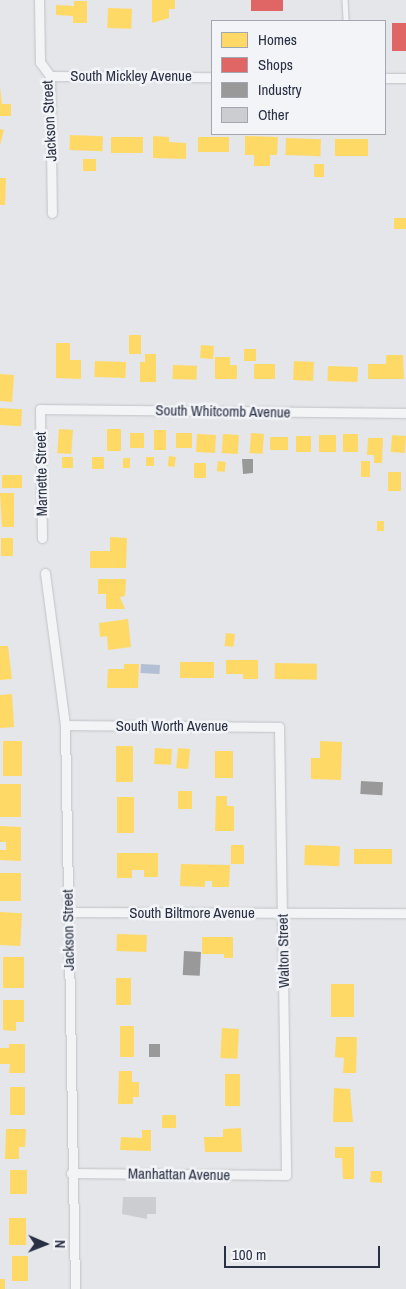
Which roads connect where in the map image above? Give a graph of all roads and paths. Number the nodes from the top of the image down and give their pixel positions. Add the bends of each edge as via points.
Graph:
1 (39, 0) edge
2 (346, 0) edge
3 (346, 20) edge
4 (50, 76) junction
5 (211, 77) edge
6 (386, 78) edge
7 (406, 78) edge
8 (52, 214) dead end
9 (40, 409) joint
10 (406, 413) edge
11 (42, 538) dead end
12 (44, 573) dead end
13 (65, 725) junction
14 (279, 727) joint
15 (68, 912) junction
16 (282, 913) junction
17 (406, 913) edge
18 (71, 1173) junction
19 (286, 1175) joint
20 (75, 1289) edge

1 - 4 street, Jackson Street via 40,62
2 - 3 lane
4 - 5 street, South Mickley Avenue
4 - 8 street, Jackson Street
6 - 7 street
9 - 10 street, South Whitcomb Avenue
9 - 11 street, Marnette Street
12 - 13 street, Jackson Street
13 - 14 street, South Worth Avenue
13 - 15 street, Jackson Street
14 - 16 street, Walton Street
15 - 16 street, South Biltmore Avenue
15 - 18 street, Jackson Street
16 - 17 street, South Biltmore Avenue
16 - 19 street, Walton Street
18 - 19 street, Manhattan Avenue
18 - 20 street, Jackson Street

